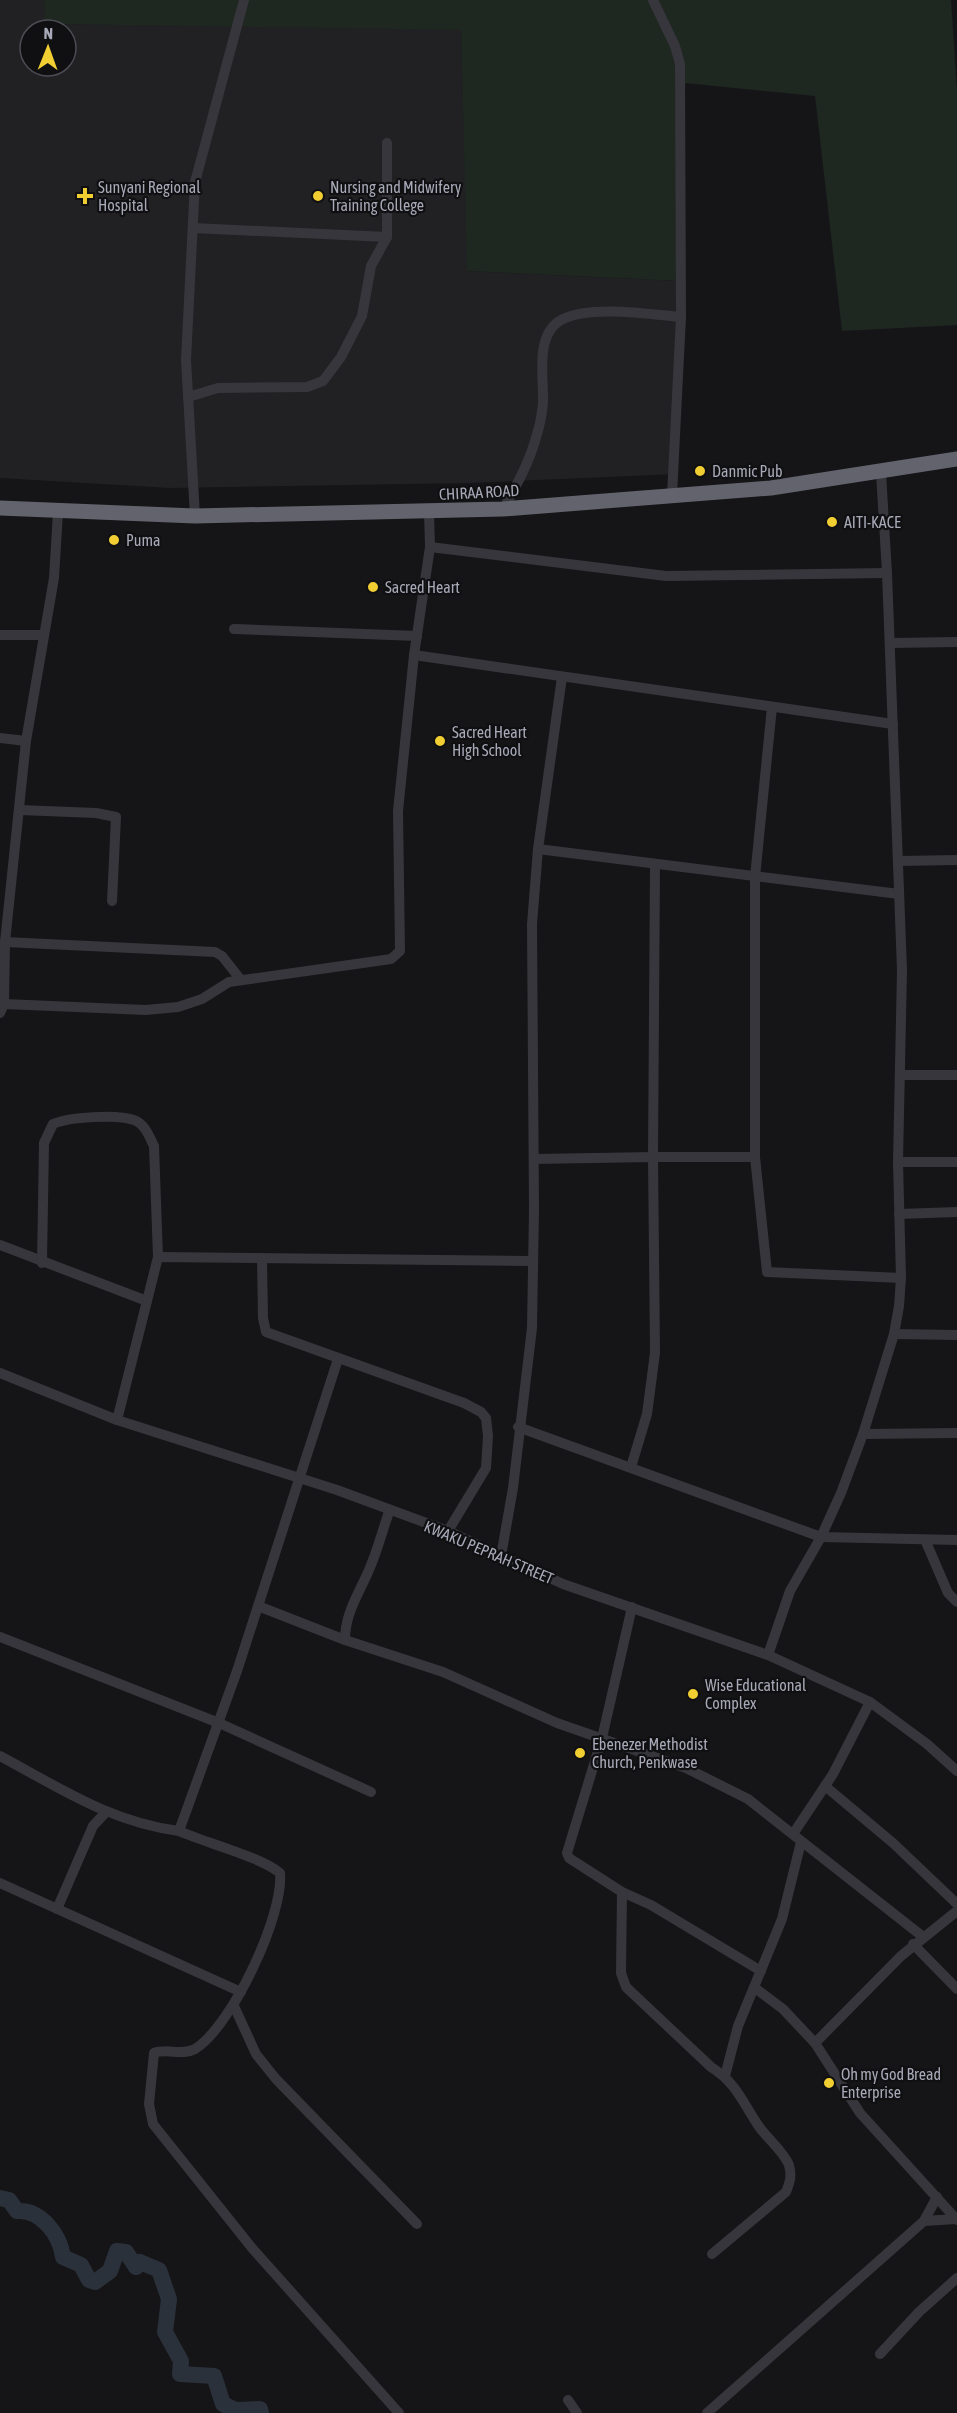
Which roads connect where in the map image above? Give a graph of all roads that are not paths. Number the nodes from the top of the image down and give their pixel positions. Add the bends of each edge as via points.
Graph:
1 (244, 0) edge
2 (653, 0) edge
3 (387, 143) dead end
4 (193, 228) junction
5 (387, 237) junction
6 (681, 317) junction
7 (188, 397) junction
8 (957, 459) edge
9 (880, 473) junction
10 (672, 495) junction
11 (0, 508) edge
12 (503, 509) junction
13 (58, 512) junction
14 (429, 512) junction
15 (195, 516) junction
16 (430, 547) junction
17 (887, 573) junction
18 (234, 629) dead end
19 (0, 635) edge
20 (44, 635) junction
21 (417, 636) junction
22 (957, 642) edge
23 (890, 643) junction
24 (414, 655) junction
25 (562, 677) junction
26 (772, 707) junction
27 (892, 724) junction
28 (0, 738) edge
29 (26, 741) junction
30 (20, 810) junction
31 (538, 849) junction
32 (957, 860) edge
33 (898, 861) junction
34 (655, 865) junction
35 (755, 877) junction
36 (899, 894) junction
37 (112, 901) dead end
38 (5, 942) junction
39 (241, 980) junction
40 (2, 1009) edge
41 (900, 1075) junction
42 (957, 1075) edge
43 (652, 1157) junction
44 (755, 1157) junction
45 (534, 1158) junction
46 (898, 1162) junction
47 (957, 1162) edge
48 (957, 1212) edge
49 (899, 1214) junction
50 (0, 1245) edge
51 (158, 1257) junction
52 (262, 1258) junction
53 (531, 1261) junction
54 (42, 1263) junction
55 (901, 1278) junction
56 (147, 1301) junction
57 (894, 1334) junction
58 (957, 1335) edge
59 (338, 1359) junction
60 (0, 1373) edge
61 (117, 1420) junction
62 (518, 1427) junction
63 (957, 1433) edge
64 (863, 1434) junction
65 (631, 1467) junction
66 (298, 1478) junction
67 (389, 1512) junction
68 (448, 1531) junction
69 (821, 1537) junction
70 (957, 1540) edge
71 (926, 1542) junction
72 (501, 1556) junction
73 (957, 1602) edge
74 (258, 1606) junction
75 (632, 1607) junction
76 (0, 1637) edge
77 (345, 1640) junction
78 (768, 1655) junction
79 (870, 1702) junction
80 (219, 1723) junction
81 (602, 1738) junction
82 (0, 1756) edge
83 (957, 1771) edge
84 (825, 1786) junction
85 (371, 1792) dead end
86 (106, 1812) junction
87 (179, 1831) junction
88 (797, 1838) junction
89 (0, 1883) edge
90 (622, 1892) junction
91 (957, 1904) edge
92 (57, 1909) junction
93 (957, 1911) edge
94 (922, 1936) junction
95 (913, 1944) junction
96 (761, 1971) junction
97 (755, 1988) junction
98 (957, 1989) edge
99 (241, 1992) junction
100 (234, 2006) junction
101 (815, 2043) junction
102 (725, 2076) junction
103 (937, 2197) junction
104 (956, 2219) edge
105 (924, 2221) junction
106 (417, 2224) dead end
107 (712, 2254) dead end
108 (957, 2278) edge
109 (880, 2354) dead end
110 (568, 2400) dead end
111 (715, 2411) edge
112 (399, 2413) edge
113 (577, 2413) edge

1 - 4 street via 197,169
2 - 6 street via 680,64
3 - 5 street
4 - 5 street
4 - 7 street via 186,360
5 - 7 street via 371,266 362,316 341,357 323,381 307,387 218,388
6 - 10 street
6 - 12 street via 587,312 553,325 544,349 543,404 537,435
7 - 15 street
8 - 9 highway, CHIRAA ROAD
9 - 10 highway, CHIRAA ROAD via 771,488
9 - 17 street
10 - 12 highway, CHIRAA ROAD
11 - 13 highway, CHIRAA ROAD
12 - 14 highway, CHIRAA ROAD
13 - 15 highway, CHIRAA ROAD
13 - 20 street via 54,578
14 - 15 highway, CHIRAA ROAD
14 - 16 street
16 - 17 street via 666,576
16 - 21 street
17 - 23 street
18 - 21 street
19 - 20 street
20 - 29 street
21 - 24 street
22 - 23 street
23 - 27 street
24 - 25 street
24 - 39 street via 398,811 398,956
25 - 26 street
25 - 31 street
26 - 27 street
26 - 35 street
27 - 33 street
28 - 29 street
29 - 30 street
30 - 37 street via 116,817
30 - 38 street
31 - 34 street
31 - 45 street via 532,924
32 - 33 street
33 - 36 street
34 - 35 street
34 - 43 street
35 - 36 street
35 - 44 street
36 - 41 street
38 - 39 street via 215,952
38 - 40 street
39 - 40 street via 229,982 202,999 157,1009
41 - 42 street
41 - 46 street
43 - 44 street
43 - 45 street
43 - 65 street via 656,1353 647,1414
44 - 55 street via 767,1272
45 - 53 street
46 - 47 street
46 - 49 street
48 - 49 street
49 - 55 street
50 - 54 street
51 - 52 street
51 - 54 street via 154,1146 147,1130 134,1120 61,1120 53,1124 44,1143
51 - 56 street
52 - 53 street
52 - 59 street via 266,1332
53 - 62 street via 532,1328
54 - 56 street
55 - 57 street
56 - 61 street
57 - 58 street
57 - 64 street
59 - 66 street
59 - 68 street via 464,1403 486,1419 486,1468
60 - 61 street, KWAKU PEPRAH STREET
61 - 66 street, KWAKU PEPRAH STREET
62 - 65 street
62 - 72 street via 513,1488
63 - 64 street
64 - 69 street
65 - 69 street
66 - 67 street, KWAKU PEPRAH STREET
66 - 74 street
67 - 68 street, KWAKU PEPRAH STREET
67 - 77 street via 372,1563 351,1606
68 - 72 street, KWAKU PEPRAH STREET
69 - 71 street
69 - 78 street via 790,1591
70 - 71 street
71 - 73 street via 948,1593
72 - 75 street, KWAKU PEPRAH STREET via 563,1584
74 - 77 street
74 - 80 street
75 - 78 street, KWAKU PEPRAH STREET
75 - 81 street
76 - 80 street
77 - 81 street via 443,1672 557,1723
78 - 79 street, KWAKU PEPRAH STREET
79 - 83 street, KWAKU PEPRAH STREET
79 - 84 street
80 - 85 street
80 - 87 street
81 - 88 street via 686,1768 748,1800
81 - 90 street via 567,1853
82 - 86 street
84 - 88 street
84 - 91 street
86 - 87 street via 145,1827
86 - 92 street via 93,1826
87 - 99 street via 270,1864 280,1873 278,1899
88 - 94 street
88 - 96 street via 782,1919
89 - 92 street
90 - 96 street via 651,1905
90 - 102 street via 621,1973 626,1987
92 - 99 street
93 - 94 street
94 - 95 street
95 - 98 street
95 - 101 street
96 - 97 street
97 - 101 street
97 - 102 street via 738,2026
99 - 100 street
100 - 106 street via 256,2054 271,2072
100 - 112 street via 192,2051 154,2053 149,2090 153,2124 252,2248
101 - 103 street via 860,2112
102 - 107 street via 788,2163 791,2177 786,2192
103 - 104 street
103 - 105 street
104 - 105 street
105 - 111 street
108 - 109 street
110 - 113 street

